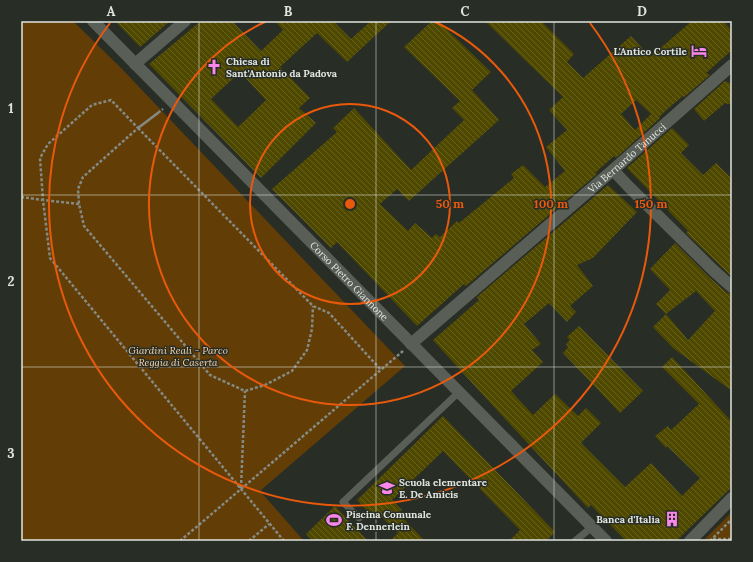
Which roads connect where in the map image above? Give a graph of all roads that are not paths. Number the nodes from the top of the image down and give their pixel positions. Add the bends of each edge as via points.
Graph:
1 (93, 21) edge
2 (185, 21) edge
3 (135, 64) junction
4 (730, 68) edge
5 (613, 170) junction
6 (732, 287) edge
7 (412, 344) junction
8 (459, 392) junction
9 (732, 498) edge
10 (359, 518) dead end
11 (592, 527) junction
12 (575, 541) edge
13 (606, 541) edge
14 (690, 541) edge

1 - 3 street, Corso Pietro Giannone
2 - 3 street
3 - 7 street, Corso Pietro Giannone
4 - 5 street, Via Bernardo Tanucci
5 - 6 street
5 - 7 street, Via Bernardo Tanucci
7 - 8 street, Corso Pietro Giannone
8 - 10 lane via 343,502
8 - 11 street, Corso Pietro Giannone
9 - 14 street
11 - 12 lane
11 - 13 street, Corso Pietro Giannone

